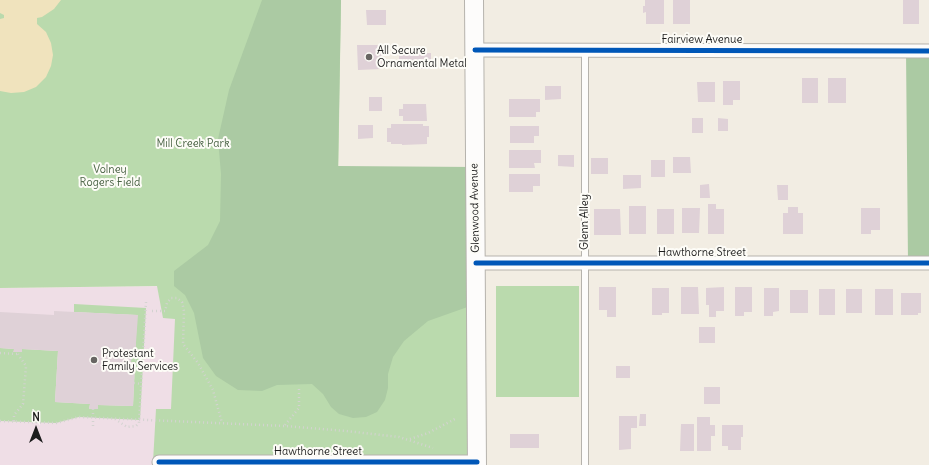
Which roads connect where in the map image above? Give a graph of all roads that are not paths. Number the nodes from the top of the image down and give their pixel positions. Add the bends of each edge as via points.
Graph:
1 (474, 0) edge
2 (475, 50) junction
3 (585, 50) junction
4 (929, 51) edge
5 (476, 263) junction
6 (585, 263) junction
7 (929, 263) edge
8 (159, 462) dead end
9 (477, 464) edge
10 (585, 465) edge

1 - 2 main road, Glenwood Avenue
2 - 3 street, Fairview Avenue
2 - 5 main road, Glenwood Avenue
3 - 4 street, Fairview Avenue
3 - 6 lane, Glenn Alley
5 - 6 street, Hawthorne Street
5 - 9 main road, Glenwood Avenue
6 - 7 street, Hawthorne Street
6 - 10 lane, Glenn Alley
8 - 9 street, Hawthorne Street

